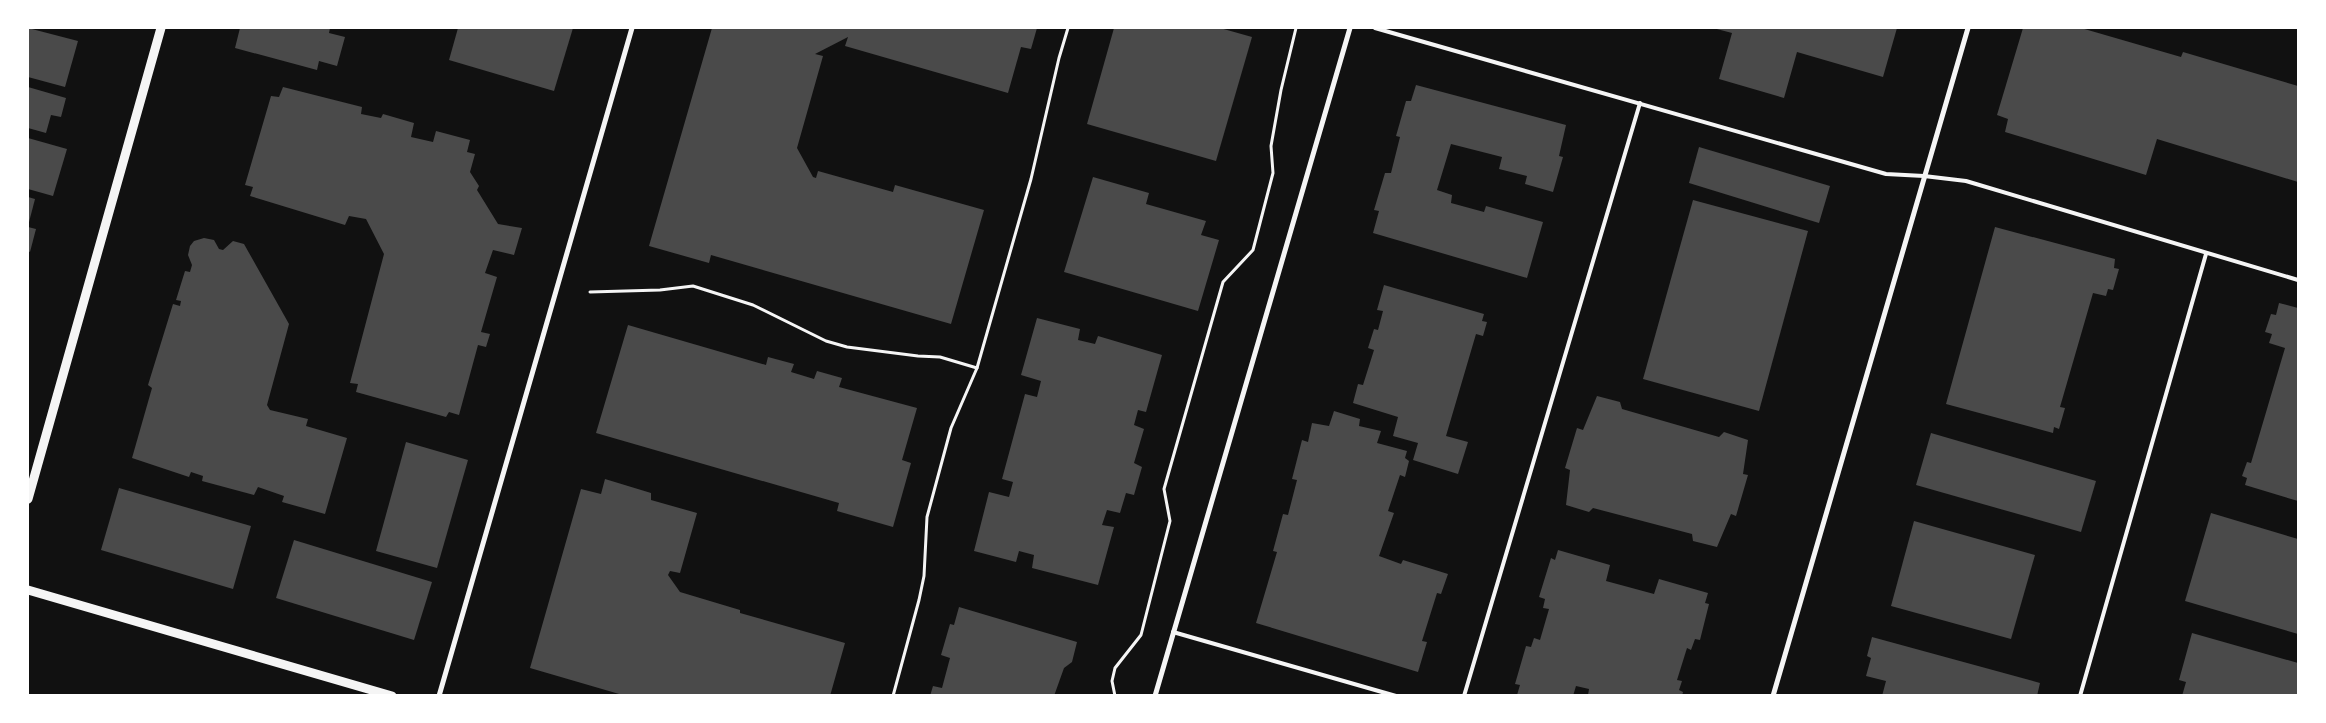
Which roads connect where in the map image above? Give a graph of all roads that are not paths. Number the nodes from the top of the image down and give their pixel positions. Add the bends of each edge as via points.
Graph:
1 (161, 28) edge
2 (632, 28) edge
3 (1350, 28) edge
4 (1375, 28) edge
5 (1968, 28) edge
6 (1640, 103) junction
7 (1924, 176) junction
8 (2206, 254) junction
9 (2298, 280) edge
10 (28, 499) edge
11 (28, 590) edge
12 (1173, 632) junction
13 (392, 696) edge
14 (439, 696) edge
15 (1156, 696) edge
16 (1396, 696) edge
17 (1464, 696) edge
18 (1773, 696) edge
19 (2080, 696) edge

1 - 10 street
2 - 14 street
3 - 12 street
4 - 6 lane
5 - 7 street
6 - 7 lane via 1886,174
6 - 17 lane
7 - 8 lane via 1966,181
7 - 18 street
8 - 9 lane
8 - 19 lane
11 - 13 street
12 - 15 street
12 - 16 lane

